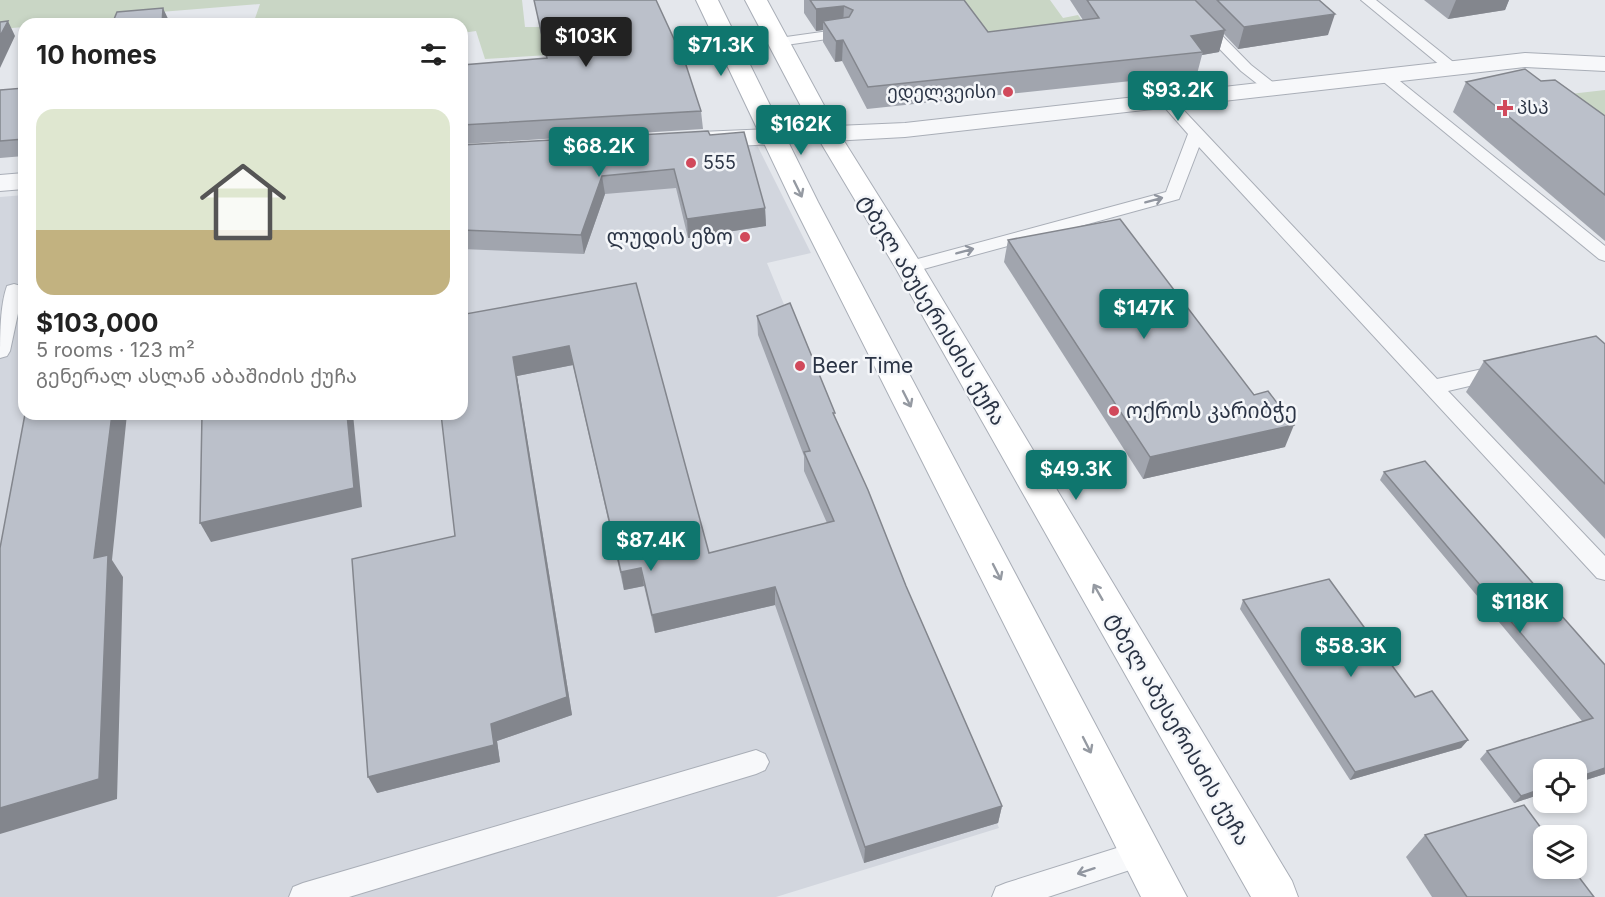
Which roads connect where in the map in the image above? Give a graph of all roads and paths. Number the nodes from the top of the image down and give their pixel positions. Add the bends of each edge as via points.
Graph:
1 (707, 0) edge
2 (756, 0) edge
3 (1179, 0) edge
4 (1368, 0) edge
5 (843, 33) edge
6 (779, 42) junction
7 (1601, 45) edge
8 (1525, 60) junction
9 (1605, 64) edge
10 (1452, 68) junction
11 (1385, 76) junction
12 (1274, 90) junction
13 (1168, 102) junction
14 (827, 133) junction
15 (1196, 134) junction
16 (772, 136) junction
17 (682, 141) edge
18 (18, 182) edge
19 (0, 183) edge
20 (1605, 255) edge
21 (909, 267) junction
22 (14, 290) dead end
23 (0, 351) edge
24 (1525, 367) edge
25 (1434, 387) junction
26 (1605, 571) edge
27 (756, 762) dead end
28 (1142, 853) junction
29 (303, 897) edge
30 (1006, 897) edge
31 (1165, 897) edge
32 (1276, 897) edge

1 - 16 main road
2 - 6 main road, ტბელ აბუსერისძის ქუჩა
3 - 12 lane via 1246,68
4 - 10 lane
5 - 6 lane
6 - 14 main road, ტბელ აბუსერისძის ქუჩა
7 - 8 street
8 - 9 street
8 - 10 street
10 - 11 street
11 - 12 street
11 - 20 lane
12 - 13 street
13 - 14 street via 905,130
13 - 15 lane
14 - 16 street
14 - 21 main road, ტბელ აბუსერისძის ქუჩა
21 -> 15 lane via 1173,195
15 - 25 lane
16 - 17 street
16 -> 28 main road
18 - 19 street
32 -> 21 main road, ტბელ აბუსერისძის ქუჩა
22 - 23 lane
24 - 25 lane
25 - 26 lane
27 - 29 lane
28 -> 30 lane
28 - 31 main road

